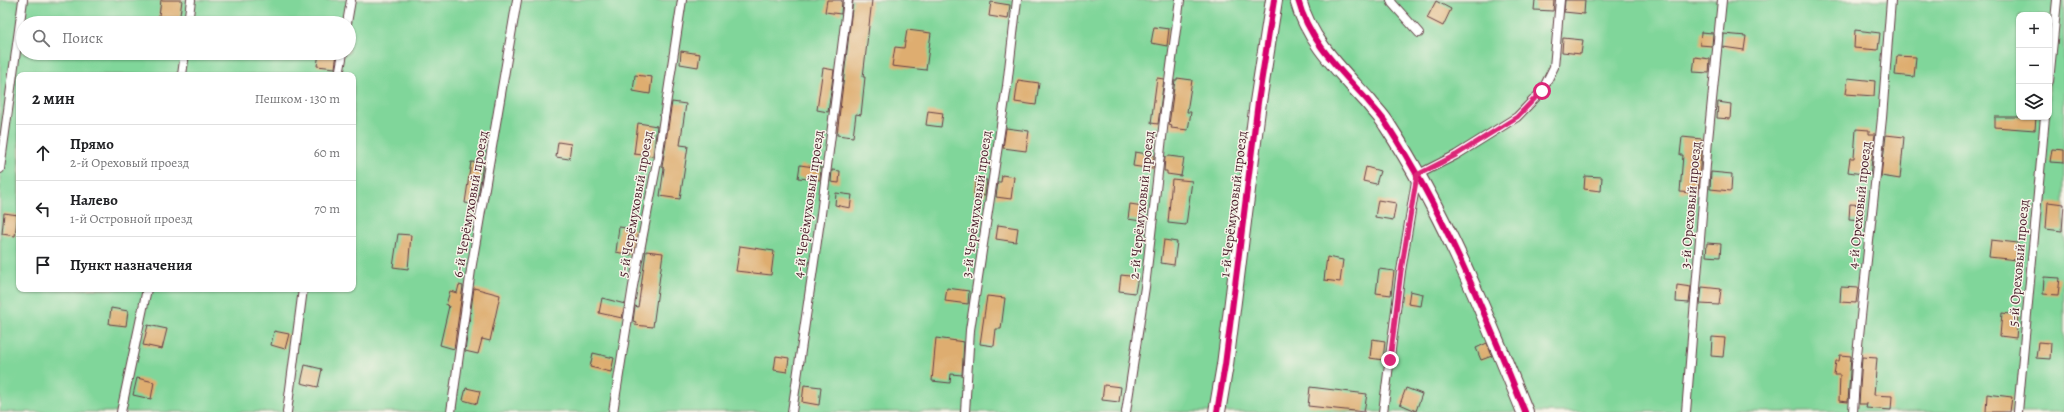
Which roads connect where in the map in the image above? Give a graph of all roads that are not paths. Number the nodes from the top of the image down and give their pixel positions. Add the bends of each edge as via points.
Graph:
1 (23, 0) edge
2 (191, 0) edge
3 (351, 0) edge
4 (517, 0) edge
5 (682, 0) edge
6 (848, 0) edge
7 (1017, 0) edge
8 (1180, 0) edge
9 (1274, 0) edge
10 (1298, 0) edge
11 (1392, 0) edge
12 (1560, 0) edge
13 (1722, 0) edge
14 (1891, 0) edge
15 (2057, 0) edge
16 (21, 16) edge
17 (189, 16) edge
18 (348, 16) edge
19 (1419, 33) dead end
20 (16, 51) edge
21 (2052, 51) edge
22 (184, 60) edge
23 (342, 60) edge
24 (182, 72) edge
25 (340, 72) edge
26 (2045, 120) edge
27 (0, 169) edge
28 (1417, 175) junction
29 (146, 292) edge
30 (303, 292) edge
31 (121, 412) edge
32 (287, 412) edge
33 (450, 412) edge
34 (613, 412) edge
35 (792, 412) edge
36 (965, 412) edge
37 (1126, 412) edge
38 (1217, 412) edge
39 (1383, 412) edge
40 (1525, 412) edge
41 (1686, 412) edge
42 (1853, 412) edge
43 (2018, 412) edge

1 - 16 lane
2 - 17 lane
3 - 18 lane
4 - 33 lane, 6-й Черёмуховый проезд via 471,270
5 - 34 lane, 5-й Черёмуховый проезд via 658,157 633,286
6 - 35 lane, 4-й Черёмуховый проезд via 821,214
7 - 36 lane, 3-й Черёмуховый проезд via 1007,86 970,330
8 - 37 lane, 2-й Черёмуховый проезд via 1145,287
9 - 38 street, 1-й Черёмуховый проезд
10 - 28 street via 1304,19 1323,50 1387,123
11 - 19 lane
12 - 28 lane via 1554,67 1542,91 1517,117 1456,155
13 - 41 lane, 3-й Ореховый проезд
14 - 42 lane, 4-й Ореховый проезд
15 - 21 lane
20 - 27 lane
22 - 24 lane
23 - 25 lane
26 - 43 lane, 5-й Ореховый проезд
28 - 39 lane via 1401,271
28 - 40 street via 1446,230 1488,321
29 - 31 lane
30 - 32 lane

